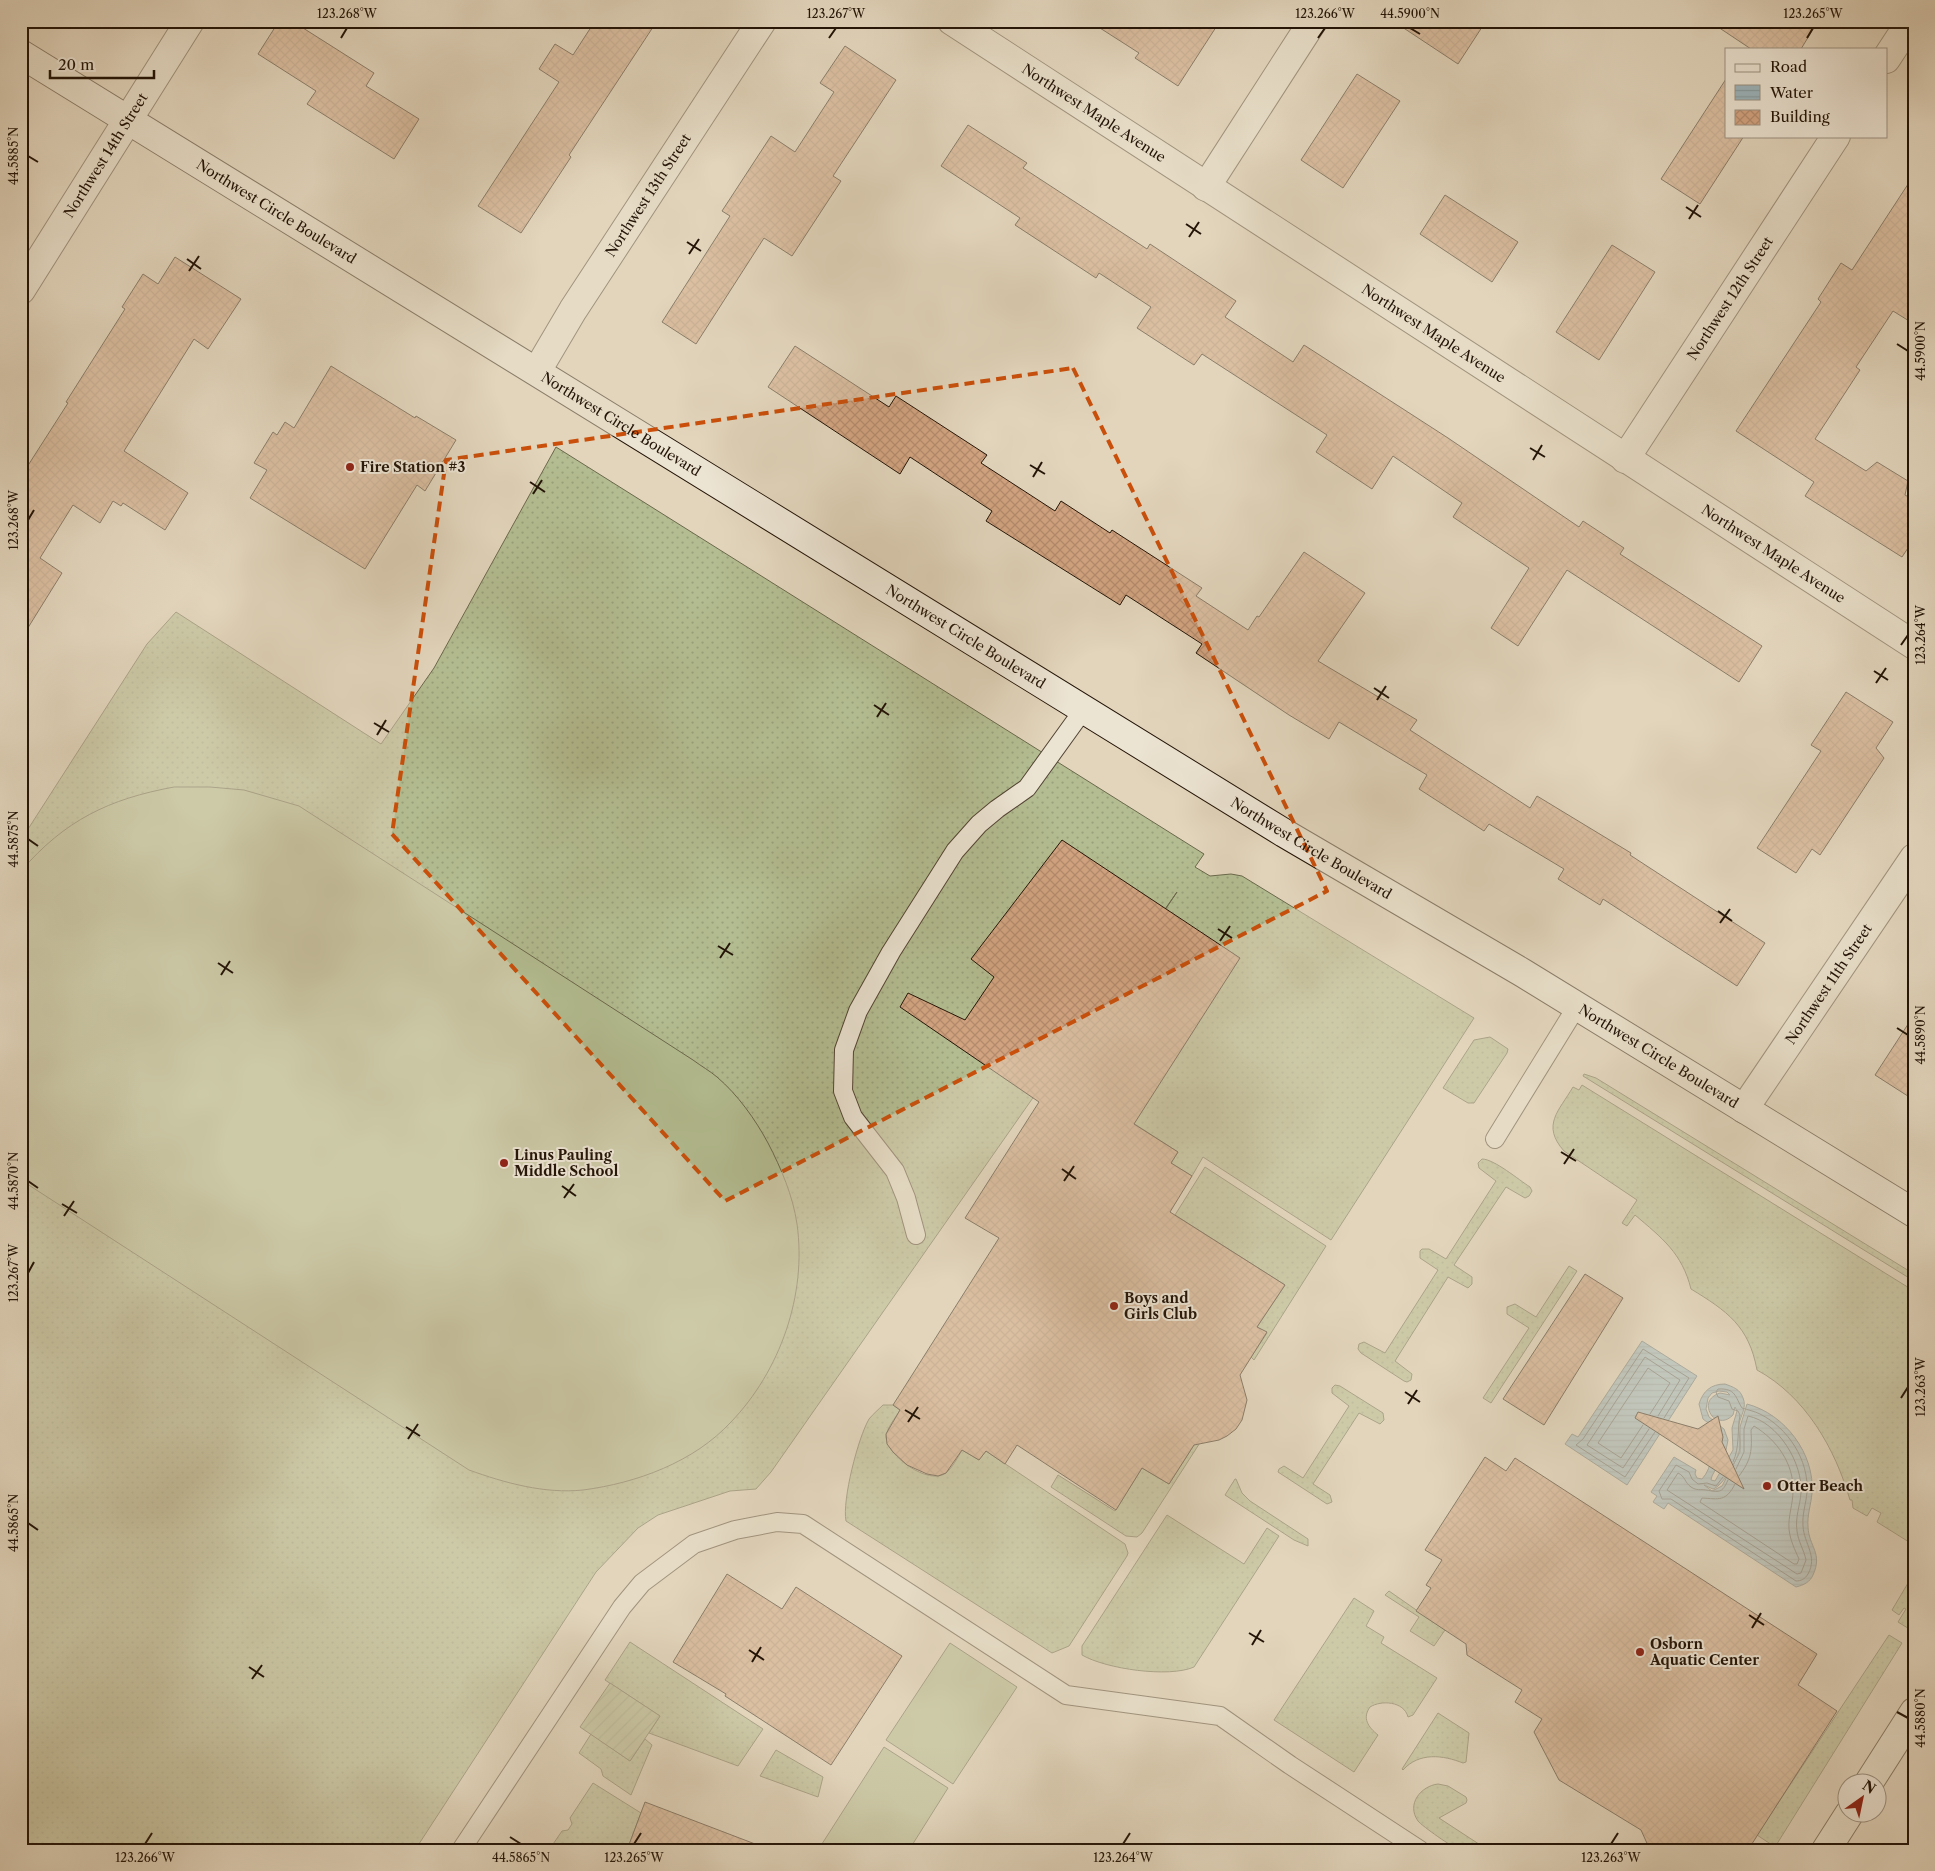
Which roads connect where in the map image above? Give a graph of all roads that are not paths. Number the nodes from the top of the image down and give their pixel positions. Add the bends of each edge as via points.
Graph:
1 (190, 21) edge
2 (762, 21) edge
3 (952, 21) edge
4 (1314, 21) edge
5 (1911, 21) edge
6 (21, 54) edge
7 (1888, 56) edge
8 (128, 119) junction
9 (1835, 138) edge
10 (1206, 187) junction
11 (21, 290) edge
12 (537, 371) junction
13 (1625, 459) junction
14 (1914, 645) edge
15 (1084, 709) junction
16 (1914, 858) edge
17 (1578, 1006) junction
18 (1744, 1109) junction
19 (1495, 1139) dead end
20 (1914, 1213) edge
21 (916, 1235) dead end
22 (1914, 1712) edge
23 (1874, 1774) edge
24 (1843, 1824) edge
25 (460, 1850) edge
26 (1420, 1850) edge
27 (1826, 1850) edge

1 - 8 street, Northwest 14th Street
2 - 12 street, Northwest 13th Street via 573,310
3 - 10 street, Northwest Maple Avenue
4 - 10 street
5 - 7 street
6 - 8 street, Northwest Circle Boulevard
8 - 11 street, Northwest 14th Street
8 - 12 street, Northwest Circle Boulevard
9 - 13 street, Northwest 12th Street
10 - 13 street, Northwest Maple Avenue
12 - 15 street, Northwest Circle Boulevard
13 - 14 street, Northwest Maple Avenue
15 - 17 street, Northwest Circle Boulevard via 1284,833
15 - 21 lane via 1027,788 979,824 956,851 890,952 858,1011 844,1050 843,1091 854,1117 895,1171
16 - 18 street, Northwest 11th Street
17 - 18 street, Northwest Circle Boulevard
17 - 19 lane
18 - 20 street, Northwest Circle Boulevard
22 - 23 street
24 - 27 street
25 - 26 lane via 613,1620 642,1583 694,1544 735,1530 777,1522 803,1524 1066,1695 1220,1716

